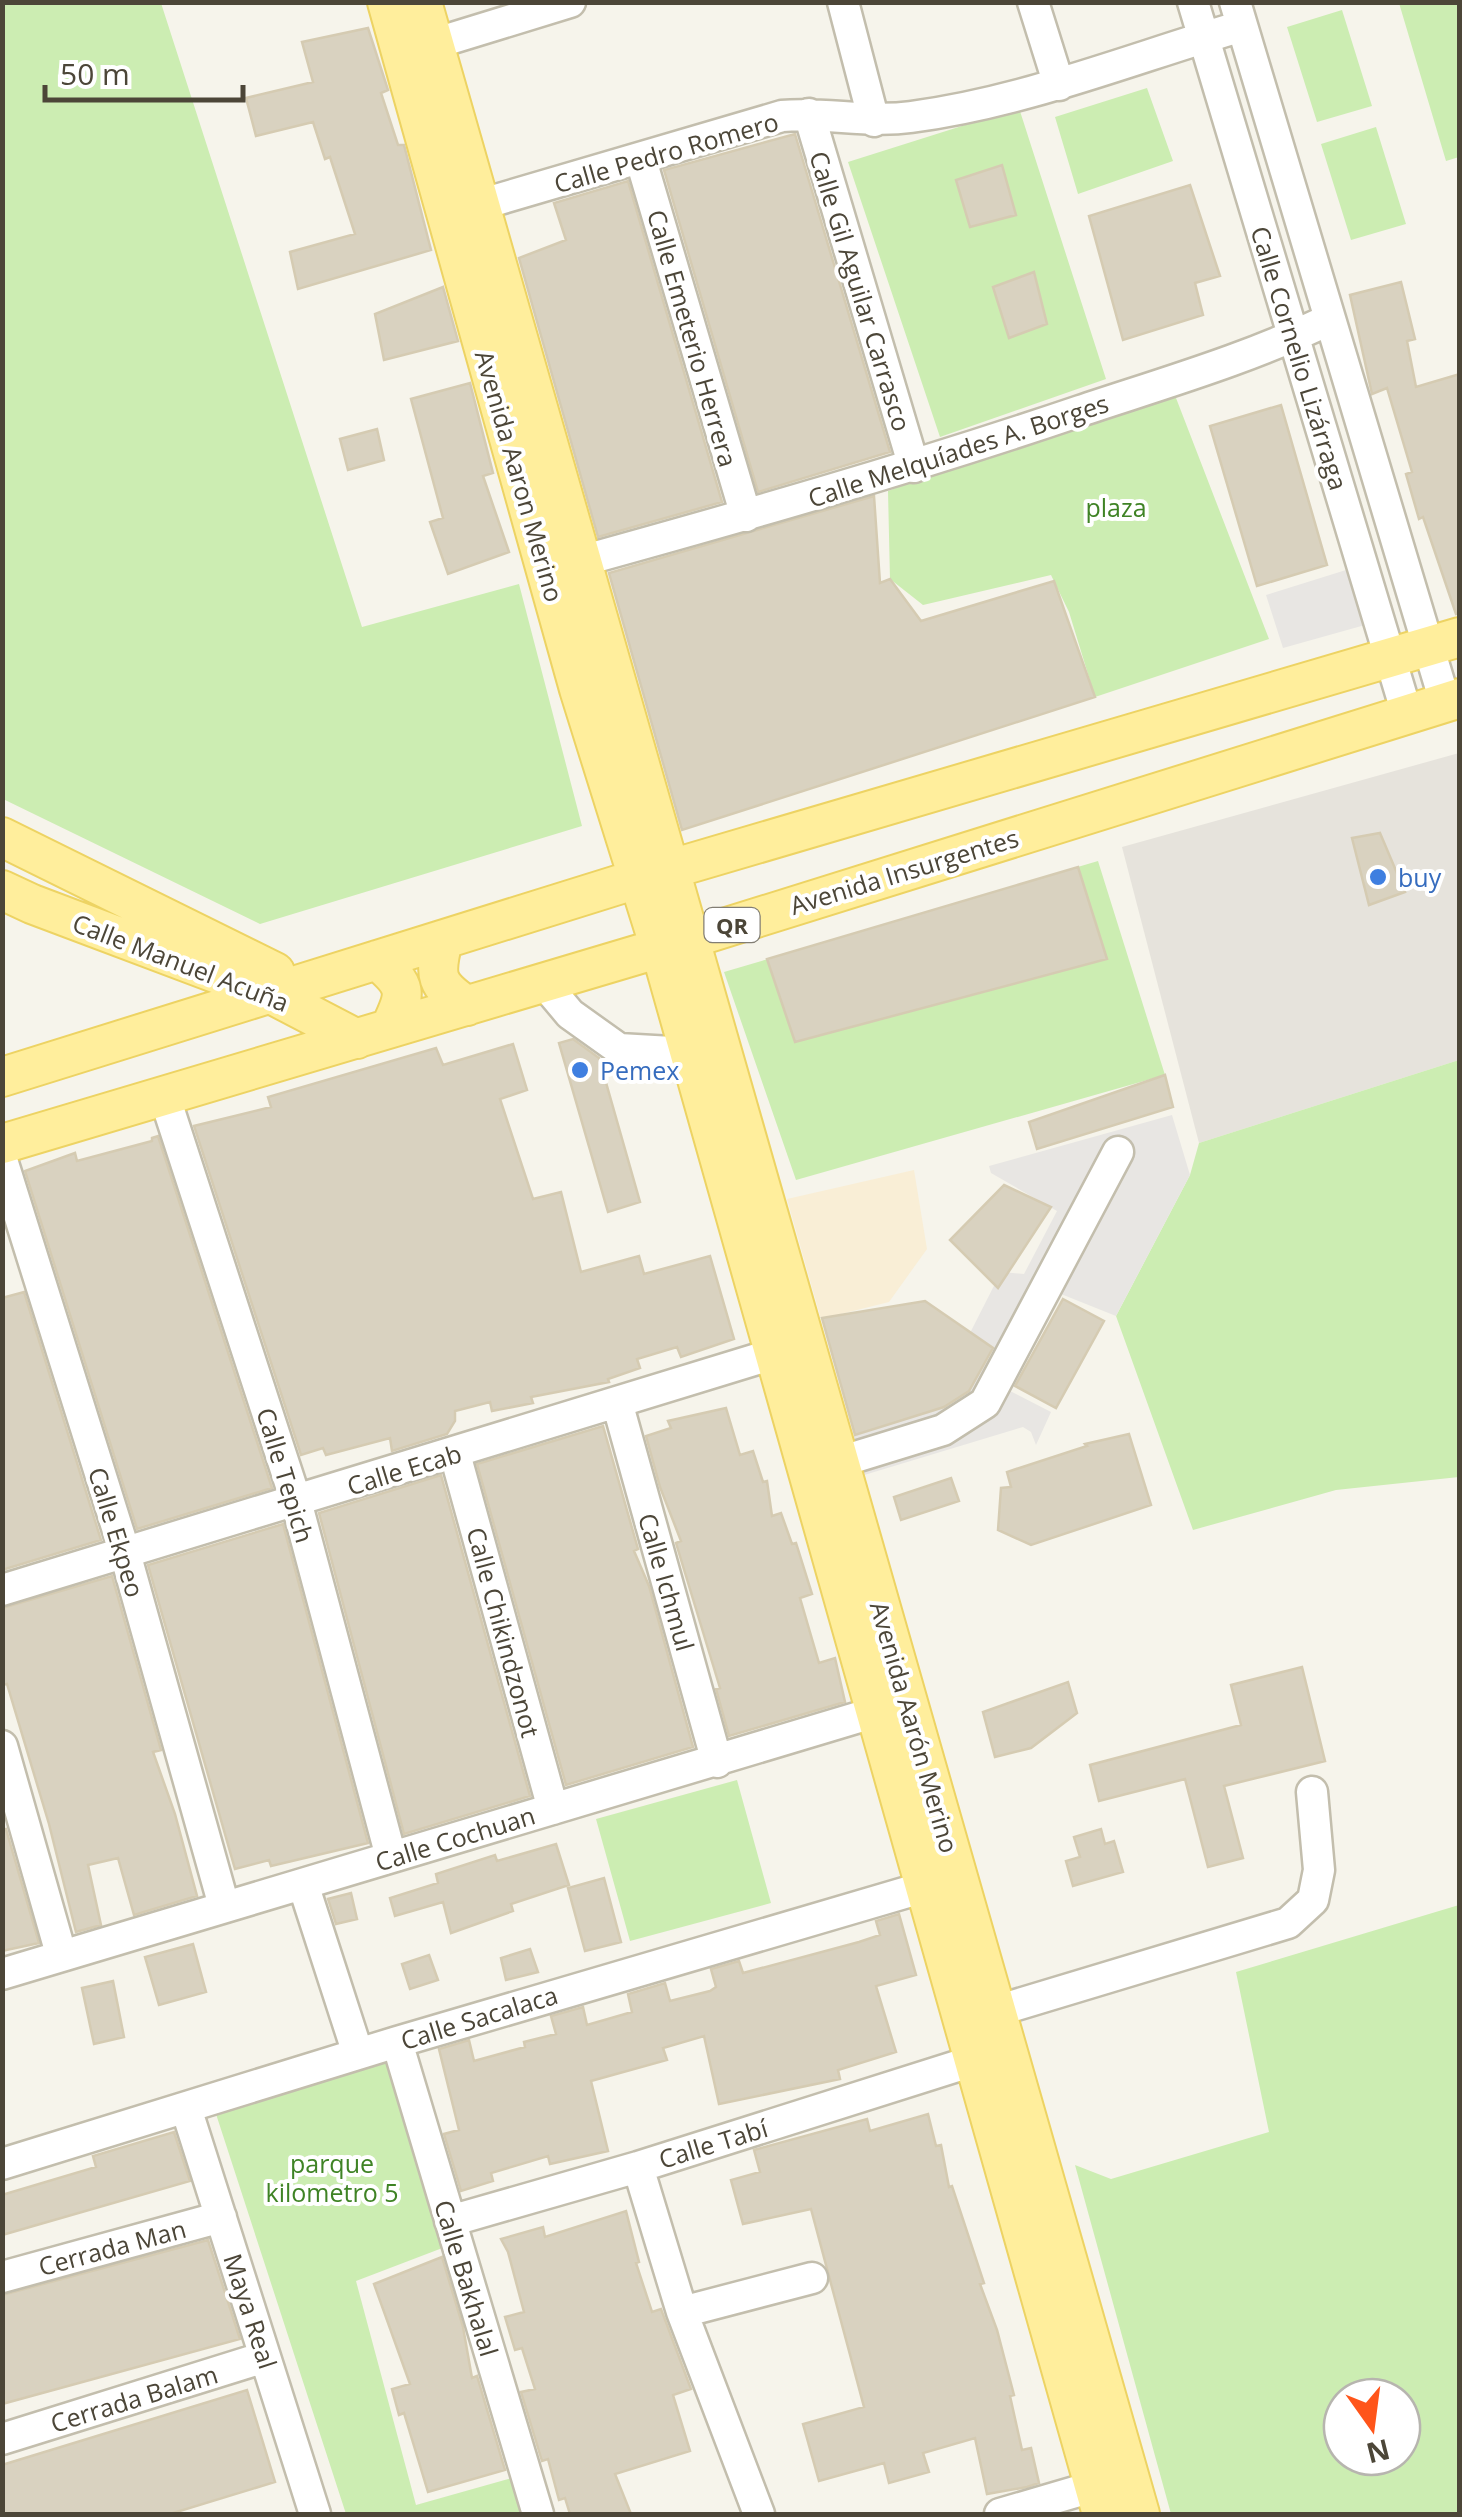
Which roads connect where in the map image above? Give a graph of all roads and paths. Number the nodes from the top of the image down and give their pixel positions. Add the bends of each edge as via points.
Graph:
1 (388, 2) edge
2 (422, 2) edge
3 (570, 2) edge
4 (843, 2) edge
5 (1033, 2) edge
6 (1193, 2) edge
7 (1238, 14) edge
8 (1204, 37) junction
9 (433, 44) junction
10 (1059, 85) junction
11 (809, 114) junction
12 (874, 121) junction
13 (641, 160) junction
14 (463, 210) junction
15 (1330, 320) junction
16 (1294, 337) junction
17 (914, 467) junction
18 (746, 516) junction
19 (563, 566) junction
20 (1444, 641) edge
21 (1390, 658) junction
22 (1452, 700) edge
23 (1407, 714) junction
24 (2, 837) edge
25 (652, 874) junction
26 (2, 890) edge
27 (444, 940) junction
28 (675, 943) junction
29 (378, 960) junction
30 (544, 982) junction
31 (286, 989) junction
32 (467, 1006) junction
33 (374, 1034) junction
34 (689, 1054) junction
35 (2, 1077) edge
36 (165, 1098) junction
37 (2, 1144) edge
38 (1118, 1152) dead end
39 (2, 1160) edge
40 (790, 1349) junction
41 (617, 1402) junction
42 (455, 1454) junction
43 (839, 1462) junction
44 (296, 1501) junction
45 (125, 1553) junction
46 (2, 1590) edge
47 (892, 1708) junction
48 (2, 1746) edge
49 (717, 1762) junction
50 (1312, 1792) dead end
51 (553, 1809) junction
52 (391, 1857) junction
53 (941, 1882) junction
54 (303, 1884) junction
55 (224, 1906) junction
56 (61, 1954) junction
57 (2, 1974) edge
58 (996, 2011) junction
59 (396, 2042) junction
60 (358, 2054) junction
61 (990, 2056) junction
62 (186, 2108) junction
63 (2, 2164) edge
64 (638, 2166) junction
65 (220, 2217) junction
66 (450, 2221) junction
67 (2, 2277) edge
68 (812, 2278) dead end
69 (682, 2312) junction
70 (265, 2357) junction
71 (2, 2439) edge
72 (1108, 2493) edge
73 (313, 2514) edge
74 (538, 2514) edge
75 (759, 2514) edge
76 (1000, 2514) edge
77 (1140, 2514) edge

1 - 14 main road, Avenida Aaron Merino
2 - 9 main road, Avenida Aaron Merino
3 - 9 street
4 - 12 street
5 - 10 street
6 - 8 street, Calle Cornelio Lizárraga
7 - 8 street, Calle Pedro Romero
7 - 15 street, Calle Cornelio Lizárraga
8 - 10 street, Calle Pedro Romero
8 - 16 street, Calle Cornelio Lizárraga
9 - 14 main road, Avenida Aaron Merino
10 - 12 street, Calle Pedro Romero
11 - 12 street, Calle Pedro Romero
11 - 13 street, Calle Pedro Romero via 782,116
11 - 17 street, Calle Gil Aguilar Carrasco
13 - 14 street, Calle Pedro Romero
13 - 18 street, Calle Emeterio Herrera
14 - 19 main road, Avenida Aaron Merino
15 - 16 street, Calle Melquíades A. Borges
15 - 20 street, Calle Cornelio Lizárraga
16 - 17 street, Calle Melquíades A. Borges
16 - 21 street, Calle Cornelio Lizárraga
17 - 18 street, Calle Melquíades A. Borges
18 - 19 street, Calle Melquíades A. Borges
19 - 25 main road, Avenida Aaron Merino
20 - 21 main road
20 - 22 street, Calle Cornelio Lizárraga
21 - 23 street, Calle Cornelio Lizárraga
21 - 25 main road
22 - 23 main road, Avenida Insurgentes / QR
23 - 28 main road, Avenida Insurgentes / QR
24 - 31 main road, Calle Manuel Acuña
25 - 27 main road
25 - 28 main road, Avenida Aaron Merino
26 - 31 main road, Calle Manuel Acuña
27 - 29 main road
27 - 32 main road via 438,978
28 - 30 main road, Avenida Insurgentes / QR
28 - 34 main road, Avenida Aarón Merino
28 - 40 main road, Avenida Aarón Merino
29 - 31 main road
29 - 33 main road via 398,978 403,1001
30 - 32 main road, Avenida Insurgentes / QR
30 - 34 street via 570,1014 620,1049
31 - 33 main road, Calle Manuel Acuña
31 - 35 main road
32 - 33 main road, Avenida Insurgentes / QR
33 - 36 main road, Avenida Insurgentes / QR
34 - 40 main road, Avenida Aarón Merino
36 - 37 main road, Avenida Insurgentes / QR
36 - 44 street, Calle Tepich
38 - 43 street via 985,1403 943,1430
39 - 45 street, Calle Ekpeo
40 - 41 street, Calle Ecab
40 - 43 main road, Avenida Aarón Merino
40 - 47 main road, Avenida Aarón Merino
41 - 42 street, Calle Ecab
41 - 49 street, Calle Ichmul
42 - 44 street, Calle Ecab
42 - 51 street, Calle Chikindzonot
43 - 47 main road, Avenida Aarón Merino
44 - 45 street, Calle Ecab
44 - 52 street, Calle Tepich
45 - 46 street, Calle Ecab
45 - 55 street, Calle Ekpeo
47 - 49 street, Calle Cochuan
47 - 53 main road, Avenida Aarón Merino
48 - 56 street
49 - 51 street, Calle Cochuan
50 - 58 street via 1319,1870 1314,1900 1288,1923
51 - 52 street, Calle Cochuan
52 - 54 street, Calle Cochuan
53 - 58 main road, Avenida Aarón Merino
53 - 59 street, Calle Sacalaca
53 - 61 main road, Avenida Aarón Merino
54 - 55 street, Calle Cochuan
54 - 60 street
55 - 56 street, Calle Cochuan
56 - 57 street, Calle Cochuan
58 - 61 main road, Avenida Aarón Merino
59 - 60 street, Calle Sacalaca
59 - 66 street, Calle Bakhalal
60 - 62 street, Calle Sacalaca
61 - 64 street, Calle Tabí
61 - 72 main road, Avenida Aarón Merino
62 - 63 street, Calle Sacalaca
62 - 65 street, Maya Real
64 - 66 street, Calle Tabí
64 - 69 street
65 - 67 street, Cerrada Man
65 - 70 street, Maya Real
66 - 74 street, Calle Bakhalal
68 - 69 street
69 - 75 street
70 - 71 street, Cerrada Balam
70 - 73 street, Maya Real
72 - 76 street
72 - 77 main road, Avenida Aarón Merino

